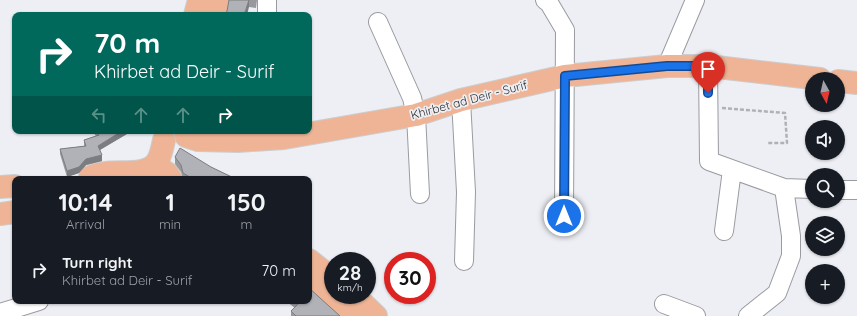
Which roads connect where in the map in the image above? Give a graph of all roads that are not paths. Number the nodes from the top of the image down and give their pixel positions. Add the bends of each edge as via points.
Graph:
1 (199, 0) edge
2 (218, 0) edge
3 (267, 0) edge
4 (545, 0) edge
5 (695, 0) edge
6 (196, 12) edge
7 (216, 12) edge
8 (267, 12) edge
9 (378, 22) dead end
10 (667, 66) junction
11 (708, 66) junction
12 (565, 76) junction
13 (805, 77) edge
14 (845, 82) edge
15 (857, 83) edge
16 (461, 100) junction
17 (416, 115) junction
18 (312, 131) edge
19 (283, 135) edge
20 (177, 139) edge
21 (732, 170) junction
22 (162, 175) edge
23 (92, 176) edge
24 (136, 176) edge
25 (12, 186) edge
26 (0, 188) edge
27 (784, 188) junction
28 (805, 189) edge
29 (845, 190) edge
30 (857, 190) edge
31 (420, 194) dead end
32 (12, 212) edge
33 (0, 214) edge
34 (564, 216) dead end
35 (724, 232) dead end
36 (464, 261) dead end
37 (312, 262) edge
38 (324, 272) edge
39 (312, 283) edge
40 (29, 304) edge
41 (363, 304) edge
42 (664, 304) dead end
43 (0, 313) edge
44 (350, 316) edge
45 (376, 316) edge
46 (696, 316) edge
47 (748, 316) edge

1 - 6 main road
2 - 7 main road
3 - 8 street
4 - 12 street via 549,2 565,30
5 - 10 street
9 - 17 street via 412,98
10 - 11 main road, Khirbet ad Deir - Surif
10 - 12 main road, Khirbet ad Deir - Surif
11 - 13 main road, Khirbet ad Deir - Surif
11 - 21 street via 709,162
12 - 16 main road, Khirbet ad Deir - Surif
12 - 34 street
14 - 15 main road
16 - 17 main road, Khirbet ad Deir - Surif
16 - 36 street via 466,192
17 - 18 main road, Khirbet ad Deir - Surif
17 - 31 street
19 - 20 main road, Khirbet ad Deir - Surif via 205,147
20 - 22 main road via 171,167 173,174
20 - 23 main road via 156,163 147,169
21 - 27 street
21 - 35 street
22 - 24 main road
25 - 26 main road
27 - 28 street
27 - 47 street via 791,236 791,256 777,292
29 - 30 street
32 - 33 main road
37 - 38 main road
39 - 44 main road
40 - 43 street
41 - 45 main road
42 - 46 street

